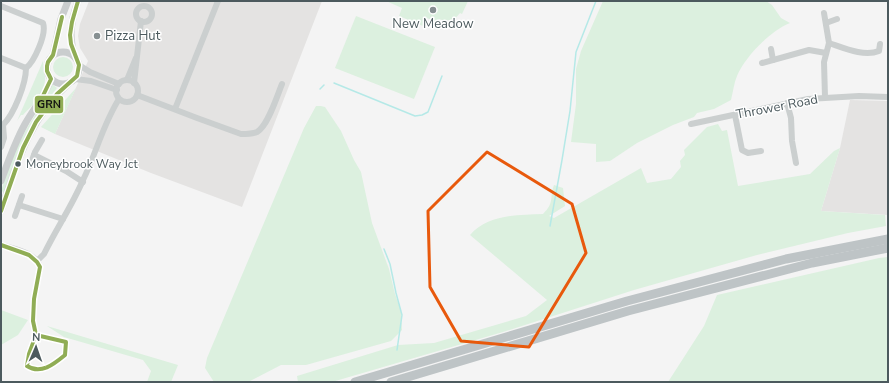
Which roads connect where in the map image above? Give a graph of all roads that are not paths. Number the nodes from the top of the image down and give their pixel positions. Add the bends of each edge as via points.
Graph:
1 (68, 1) edge
2 (78, 1) edge
3 (218, 1) edge
4 (148, 4) edge
5 (1, 6) edge
6 (824, 13) dead end
7 (837, 19) dead end
8 (141, 21) junction
9 (826, 23) junction
10 (829, 43) junction
11 (770, 49) dead end
12 (881, 50) dead end
13 (826, 53) junction
14 (53, 55) junction
15 (75, 56) junction
16 (137, 56) junction
17 (1, 58) edge
18 (773, 60) junction
19 (762, 63) dead end
20 (79, 65) junction
21 (26, 68) junction
22 (51, 79) junction
23 (126, 80) junction
24 (72, 81) junction
25 (134, 83) junction
26 (282, 84) dead end
27 (118, 87) junction
28 (137, 95) junction
29 (888, 96) edge
30 (825, 97) junction
31 (120, 99) junction
32 (787, 103) junction
33 (175, 109) junction
34 (735, 115) junction
35 (691, 124) dead end
36 (2, 125) edge
37 (42, 140) dead end
38 (1, 147) edge
39 (761, 151) dead end
40 (34, 155) junction
41 (796, 163) dead end
42 (30, 166) dead end
43 (1, 181) edge
44 (82, 182) junction
45 (22, 196) dead end
46 (19, 205) junction
47 (1, 211) edge
48 (15, 216) dead end
49 (63, 219) junction
50 (888, 239) edge
51 (1, 245) edge
52 (888, 248) edge
53 (37, 261) junction
54 (33, 321) dead end
55 (355, 382) edge
56 (391, 382) edge

1 - 14 main road
2 - 15 main road via 70,35
3 - 33 street
4 - 8 street via 137,10 137,18
4 - 8 street via 152,16 146,22
5 - 21 street via 43,23 43,38 30,65
6 - 9 street
7 - 9 street
8 - 16 street
9 - 10 street
10 - 12 street via 858,52 874,53
10 - 13 street
11 - 18 street
13 - 18 street via 809,50
13 - 30 street via 823,70
14 - 15 main road via 68,52
14 - 22 main road via 47,66
15 - 20 main road
16 - 23 street
16 - 25 street
17 - 21 street
18 - 19 street
20 - 24 main road via 79,71
20 - 27 street
21 - 36 street via 18,99 9,119
22 - 24 main road via 59,84
22 - 43 main road via 18,137
23 - 25 street
23 - 27 street
24 - 27 street via 90,81
24 - 47 main road via 47,105 36,122 26,141
25 - 28 street via 138,88
26 - 33 street via 267,120 257,132 241,134
27 - 31 street
28 - 31 street via 130,101
28 - 33 street
29 - 30 street, Thrower Road
30 - 32 street, Thrower Road
31 - 44 street
32 - 34 street, Thrower Road
32 - 41 street
34 - 35 street, Thrower Road
34 - 39 street via 742,150 748,153
36 - 38 street via 4,138
37 - 40 street
40 - 42 street
40 - 44 street via 66,170
44 - 49 street
45 - 46 street
46 - 48 street
46 - 49 street
49 - 53 street via 44,254
50 - 55 highway via 786,259 627,301
51 - 53 street via 29,254
52 - 56 highway via 812,263 628,311
53 - 54 street via 40,267

